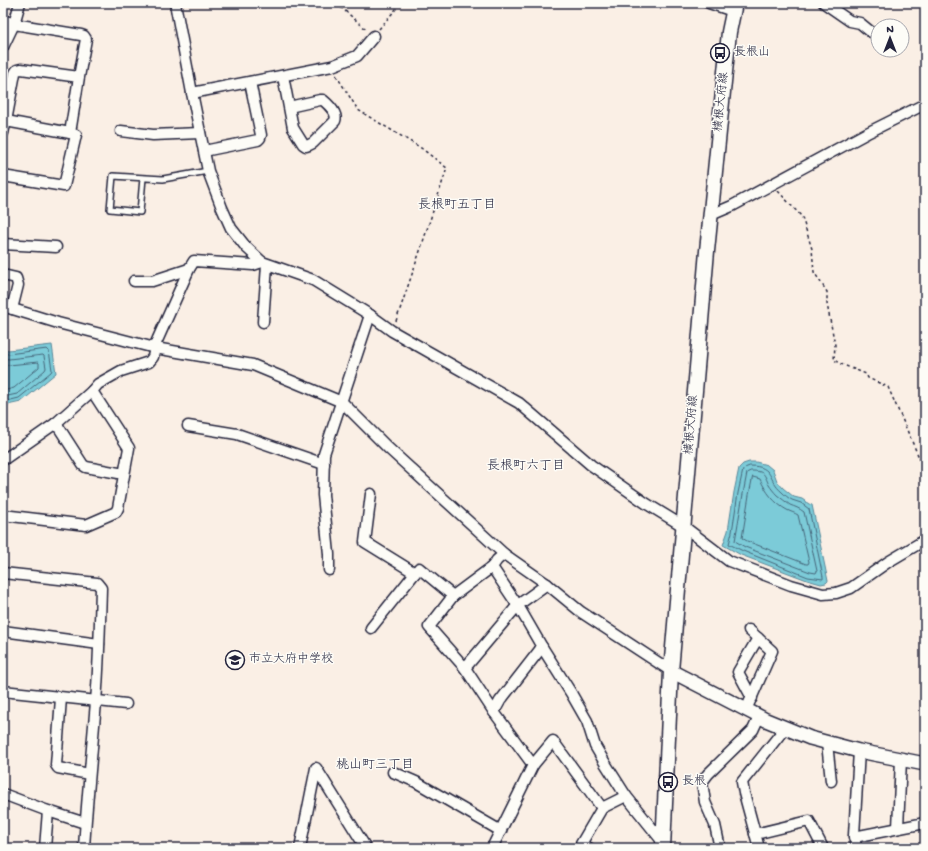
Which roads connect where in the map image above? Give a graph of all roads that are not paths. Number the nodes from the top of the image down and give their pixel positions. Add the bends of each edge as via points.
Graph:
1 (20, 3) edge
2 (175, 3) edge
3 (709, 3) edge
4 (824, 3) edge
5 (734, 7) edge
6 (3, 20) edge
7 (14, 24) junction
8 (870, 31) edge
9 (374, 36) road end
10 (3, 47) edge
11 (283, 76) junction
12 (79, 77) junction
13 (250, 82) junction
14 (7, 88) edge
15 (192, 93) junction
16 (925, 104) edge
17 (289, 107) junction
18 (6, 121) junction
19 (121, 131) dead end
20 (3, 133) edge
21 (70, 133) junction
22 (200, 133) junction
23 (204, 150) junction
24 (208, 171) junction
25 (3, 176) edge
26 (143, 178) junction
27 (711, 215) junction
28 (3, 244) edge
29 (56, 247) dead end
30 (264, 263) junction
31 (189, 270) junction
32 (3, 275) edge
33 (134, 281) dead end
34 (8, 308) edge
35 (370, 315) junction
36 (263, 322) dead end
37 (155, 348) junction
38 (92, 391) junction
39 (342, 402) junction
40 (56, 423) junction
41 (188, 426) dead end
42 (3, 460) edge
43 (324, 464) junction
44 (124, 474) junction
45 (371, 494) dead end
46 (3, 515) edge
47 (683, 526) junction
48 (925, 540) edge
49 (504, 554) junction
50 (492, 567) junction
51 (329, 570) dead end
52 (3, 573) edge
53 (415, 573) junction
54 (547, 584) junction
55 (453, 596) junction
56 (518, 605) junction
57 (372, 628) dead end
58 (748, 630) dead end
59 (3, 631) edge
60 (758, 638) junction
61 (99, 644) junction
62 (542, 647) junction
63 (465, 668) junction
64 (671, 671) junction
65 (3, 691) edge
66 (61, 698) junction
67 (96, 701) junction
68 (126, 704) dead end
69 (749, 704) junction
70 (494, 712) junction
71 (760, 717) junction
72 (785, 728) junction
73 (827, 743) junction
74 (859, 751) junction
75 (901, 759) junction
76 (925, 764) edge
77 (533, 765) junction
78 (393, 772) dead end
79 (89, 774) junction
80 (831, 781) dead end
81 (3, 794) edge
82 (626, 796) junction
83 (602, 808) junction
84 (48, 811) junction
85 (85, 823) junction
86 (925, 823) edge
87 (898, 828) junction
88 (501, 831) junction
89 (755, 834) junction
90 (854, 837) junction
91 (663, 845) edge
92 (45, 848) edge
93 (84, 848) edge
94 (300, 848) edge
95 (366, 848) edge
96 (492, 848) edge
97 (589, 848) edge
98 (720, 848) edge
99 (759, 848) edge
100 (823, 848) edge
101 (856, 848) edge

1 - 7 street
2 - 15 street
3 - 5 street
4 - 8 street
5 - 27 main road, 横根大府線 via 729,32
6 - 7 street
7 - 10 street
7 - 12 street via 84,36 86,39
9 - 11 street via 357,56 332,66
11 - 13 street
11 - 17 street
12 - 14 street via 21,69 17,70
12 - 21 street
13 - 15 street
13 - 23 street via 260,138
14 - 18 street
15 - 22 street
16 - 27 street
17 - 17 street via 293,128 306,146 313,143 337,119 323,100
18 - 20 street
18 - 21 street
19 - 22 street via 153,135
21 - 25 street via 76,136 64,186
22 - 23 street
23 - 24 street
24 - 26 lane via 163,179
24 - 30 street via 231,228 246,247
26 - 26 lane via 113,176 110,209 140,212
27 - 47 main road, 横根大府線
28 - 29 street
30 - 31 street via 194,261
30 - 35 street via 314,280
30 - 36 street
31 - 33 street via 152,281
31 - 37 street
32 - 34 street via 16,278 18,286
34 - 37 street
35 - 39 street
35 - 47 street via 392,331 518,403 591,465
37 - 38 street via 149,362 121,371 98,384
37 - 39 street via 253,365
38 - 40 street
38 - 44 street via 129,448
39 - 43 street via 324,454
39 - 49 street via 388,448
40 - 42 street
40 - 44 street via 83,465
41 - 43 street via 237,434
43 - 51 street via 323,496
44 - 46 street via 116,512 86,525
45 - 53 street via 365,542
47 - 48 street via 730,560 791,585 823,594 851,588
47 - 64 main road, 横根大府線
49 - 50 street
49 - 54 street
50 - 55 street
50 - 56 street
52 - 61 street via 97,583 101,588
53 - 55 street via 419,568
53 - 57 street
54 - 56 street
54 - 64 street via 581,612
55 - 63 street via 429,627
56 - 62 street
56 - 63 street
58 - 60 street
59 - 61 street
60 - 69 street via 738,672
60 - 69 street via 772,651
61 - 67 street
62 - 70 street
62 - 82 street via 587,721 604,763
63 - 70 street
64 - 69 street
64 - 91 main road, 横根大府線
65 - 66 street
66 - 67 street
66 - 79 street via 56,765 58,768
67 - 68 street
67 - 79 street
69 - 71 street
70 - 77 street
71 - 72 street
71 - 98 street via 753,730 702,782 705,802 715,825
72 - 73 street
72 - 89 street via 742,782
73 - 74 street
73 - 80 street
74 - 75 street
74 - 90 street
75 - 76 street
75 - 87 street
77 - 83 street via 553,742
77 - 88 street
78 - 88 street via 416,782
79 - 85 street
81 - 84 street
82 - 83 street
82 - 91 street
83 - 97 street via 581,844
84 - 85 street
84 - 92 street
85 - 93 street
86 - 87 street
87 - 90 street
88 - 96 street
89 - 99 street
89 - 100 street via 809,821
90 - 101 street
94 - 95 street via 316,768

